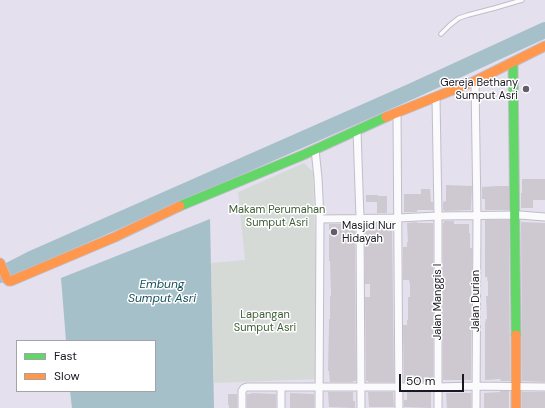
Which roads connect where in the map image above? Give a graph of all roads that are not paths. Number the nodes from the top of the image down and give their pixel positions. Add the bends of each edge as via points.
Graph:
1 (522, 0) edge
2 (441, 34) dead end
3 (545, 46) edge
4 (513, 63) junction
5 (474, 81) junction
6 (436, 97) junction
7 (397, 112) junction
8 (357, 130) junction
9 (315, 149) junction
10 (515, 215) junction
11 (438, 216) junction
12 (477, 216) junction
13 (545, 217) edge
14 (320, 218) junction
15 (360, 218) junction
16 (398, 218) junction
17 (0, 263) edge
18 (319, 386) junction
19 (475, 386) junction
20 (516, 386) junction
21 (361, 387) junction
22 (399, 387) junction
23 (438, 387) junction
24 (545, 387) edge
25 (281, 388) junction
26 (242, 408) edge
27 (281, 408) edge
28 (319, 408) edge
29 (361, 408) edge
30 (399, 408) edge
31 (438, 408) edge
32 (476, 408) edge
33 (516, 408) edge

1 - 2 lane via 468,14 459,18
3 - 4 street
4 - 5 street
4 - 10 street
5 - 6 street
5 - 12 street, Jalan Durian
6 - 7 street
6 - 11 street, Jalan Manggis I
7 - 8 street
7 - 16 street
8 - 9 street
8 - 15 street
9 - 14 street
9 - 17 street via 11,282
10 - 12 street
10 - 13 street
10 - 20 street
11 - 12 street
11 - 16 street
11 - 23 street, Jalan Manggis I
12 - 19 street, Jalan Durian
14 - 15 street
14 - 18 street
15 - 16 street
15 - 21 street
16 - 22 street
18 - 21 street
18 - 25 street
18 - 28 street
19 - 20 street
19 - 23 street
19 - 32 street, Jalan Durian
20 - 24 street
20 - 33 street
21 - 22 street
21 - 29 street
22 - 23 street
22 - 30 street
23 - 31 street, Jalan Manggis I
25 - 26 street via 244,388
25 - 27 street

